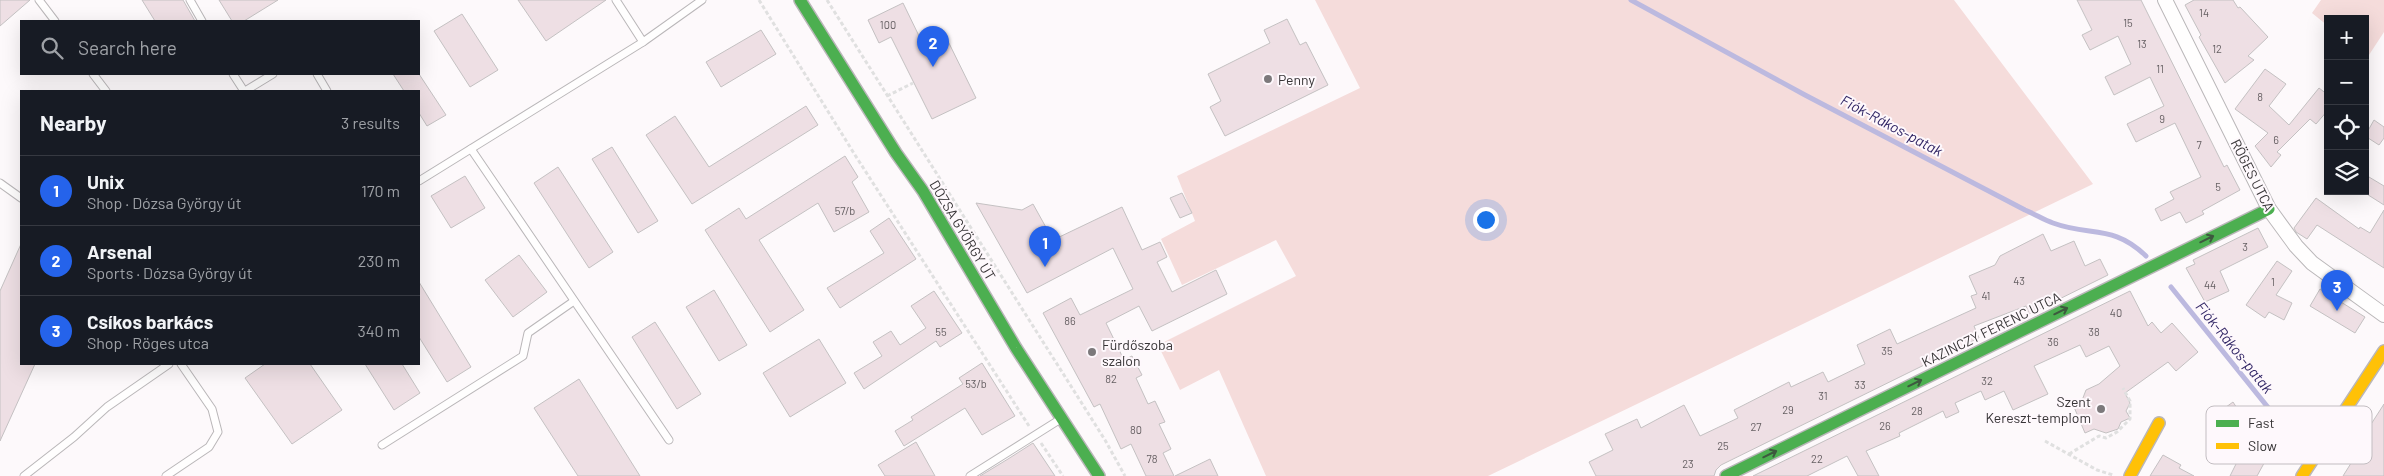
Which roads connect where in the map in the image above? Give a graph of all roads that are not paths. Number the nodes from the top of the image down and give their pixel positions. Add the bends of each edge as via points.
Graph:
1 (39, 0) edge
2 (190, 0) edge
3 (616, 0) edge
4 (702, 0) edge
5 (800, 0) edge
6 (2164, 0) edge
7 (54, 20) edge
8 (201, 20) edge
9 (643, 42) junction
10 (94, 75) edge
11 (234, 75) edge
12 (271, 75) edge
13 (317, 75) edge
14 (105, 90) edge
15 (243, 90) edge
16 (246, 90) edge
17 (326, 90) edge
18 (471, 149) junction
19 (420, 180) edge
20 (0, 183) edge
21 (20, 197) edge
22 (2269, 209) junction
23 (574, 301) junction
24 (2384, 315) edge
25 (2384, 351) edge
26 (168, 365) edge
27 (182, 365) edge
28 (2348, 406) edge
29 (1062, 418) junction
30 (2158, 423) dead end
31 (669, 440) dead end
32 (382, 445) dead end
33 (2310, 464) edge
34 (24, 476) edge
35 (166, 476) edge
36 (970, 476) edge
37 (1098, 476) edge
38 (1726, 476) edge
39 (2130, 476) edge
40 (2302, 476) edge

1 - 7 lane
2 - 8 lane
3 - 9 lane
4 - 9 lane
5 - 29 street, DÓZSA GYÖRGY ÚT via 923,191 1016,348
6 - 22 street, RÖGES UTCA
9 - 18 lane
10 - 14 lane
11 - 15 lane
12 - 16 lane
13 - 17 lane
18 - 19 lane
18 - 23 lane
20 - 21 lane
22 - 24 street, RÖGES UTCA via 2312,263
38 -> 22 street, KAZINCZY FERENC UTCA
23 - 31 lane
23 - 32 lane via 528,334 523,356
25 - 28 street
26 - 34 lane via 106,407
27 - 35 lane via 212,408 218,432 209,447
29 - 36 lane
29 - 37 street, DÓZSA GYÖRGY ÚT
30 - 39 street
33 - 40 street

